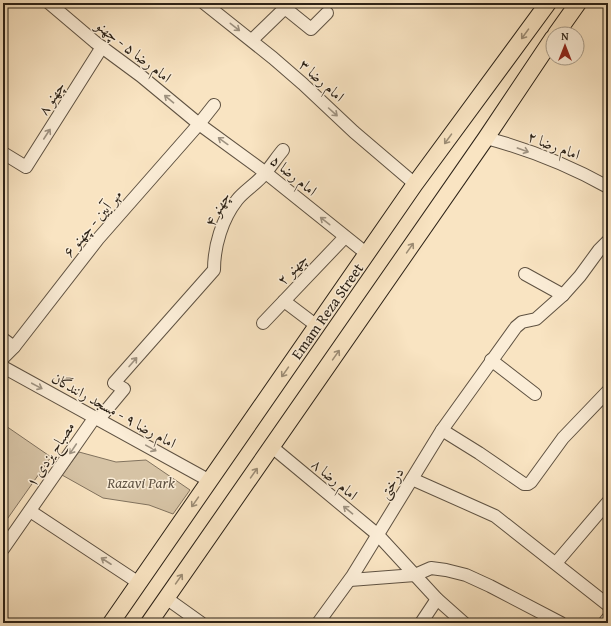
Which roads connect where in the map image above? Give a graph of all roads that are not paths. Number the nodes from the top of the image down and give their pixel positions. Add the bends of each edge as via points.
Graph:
1 (49, 3) edge
2 (204, 3) edge
3 (548, 3) edge
4 (577, 3) edge
5 (327, 13) dead end
6 (561, 26) edge
7 (252, 40) junction
8 (102, 47) junction
9 (545, 50) edge
10 (214, 105) dead end
11 (199, 124) junction
12 (486, 138) junction
13 (283, 150) dead end
14 (3, 153) edge
15 (266, 173) junction
16 (415, 184) junction
17 (608, 187) edge
18 (345, 236) junction
19 (608, 242) edge
20 (367, 254) junction
21 (214, 270) joint
22 (525, 274) dead end
23 (563, 295) junction
24 (284, 301) junction
25 (263, 323) dead end
26 (317, 326) junction
27 (3, 340) edge
28 (14, 347) junction
29 (3, 358) edge
30 (491, 360) junction
31 (3, 367) edge
32 (608, 391) edge
33 (535, 394) dead end
34 (97, 418) junction
35 (442, 430) junction
36 (272, 447) junction
37 (412, 479) junction
38 (210, 481) junction
39 (608, 502) edge
40 (30, 511) junction
41 (378, 535) junction
42 (3, 549) edge
43 (556, 563) junction
44 (415, 575) junction
45 (350, 580) junction
46 (139, 583) junction
47 (166, 598) junction
48 (437, 599) junction
49 (608, 605) edge
50 (608, 618) edge
51 (111, 623) edge
52 (149, 623) edge
53 (201, 623) edge
54 (318, 623) edge
55 (421, 623) edge
56 (464, 623) edge
57 (561, 623) edge
58 (604, 623) edge

1 - 8 street, امام رضا ۵ - چهنو
2 -> 7 street, امام رضا ۳
3 -> 16 main road, Emam Reza Street
4 - 6 main road
5 - 7 street via 311,29 285,8
7 -> 16 street, امام رضا ۳
11 -> 8 street, امام رضا ۵ - چهنو
14 -> 8 street, چهنو ۸ via 26,167
9 - 12 main road
10 - 11 street, مهر آیین - چهنو ۶
15 -> 11 street, امام رضا ۵
11 - 28 street, مهر آیین - چهنو ۶ via 98,238
12 -> 17 street, امام رضا ۲ via 582,173
36 -> 12 main road
13 - 15 street, چهنو ۴
18 -> 15 street, امام رضا ۵
15 - 21 street, چهنو ۴ via 237,200 225,220 217,242
16 - 20 main road, Emam Reza Street
18 - 20 street, امام رضا ۵
18 - 24 street, چهنو ۲
19 - 23 street, درختی
20 - 26 main road, Emam Reza Street
34 -> 21 street, مصباح یزدی ۱ via 124,389 114,383
22 - 23 street
23 - 30 street, درختی via 536,319 518,324
24 - 25 street, چهنو ۲
24 - 26 street
26 -> 38 main road, Emam Reza Street
27 - 28 street
28 - 29 street, مهر آیین - چهنو ۶
30 - 33 street
30 - 35 street, درختی
31 -> 34 street, امام رضا ۹ - مسجد رانندگان
32 - 35 street via 563,438 528,484 524,484
34 -> 38 street, امام رضا ۹ - مسجد رانندگان
34 -> 40 street, مصباح یزدی ۱
35 - 37 street, درختی
41 -> 36 street, امام رضا ۸
47 -> 36 main road
37 - 41 street, درختی
37 - 43 street via 495,516
38 -> 46 main road, Emam Reza Street
39 - 43 street
40 - 42 street, مصباح یزدی ۱
46 -> 40 street
41 - 44 street, امام رضا ۸
41 - 45 street, درختی
43 - 49 street
44 - 45 street
44 - 48 street, امام رضا ۸
44 - 57 street via 431,568 466,575
45 - 54 street, درختی
46 - 51 main road, Emam Reza Street
47 - 52 main road
47 - 53 street
48 - 55 street
48 - 56 street, امام رضا ۸
50 - 58 street

